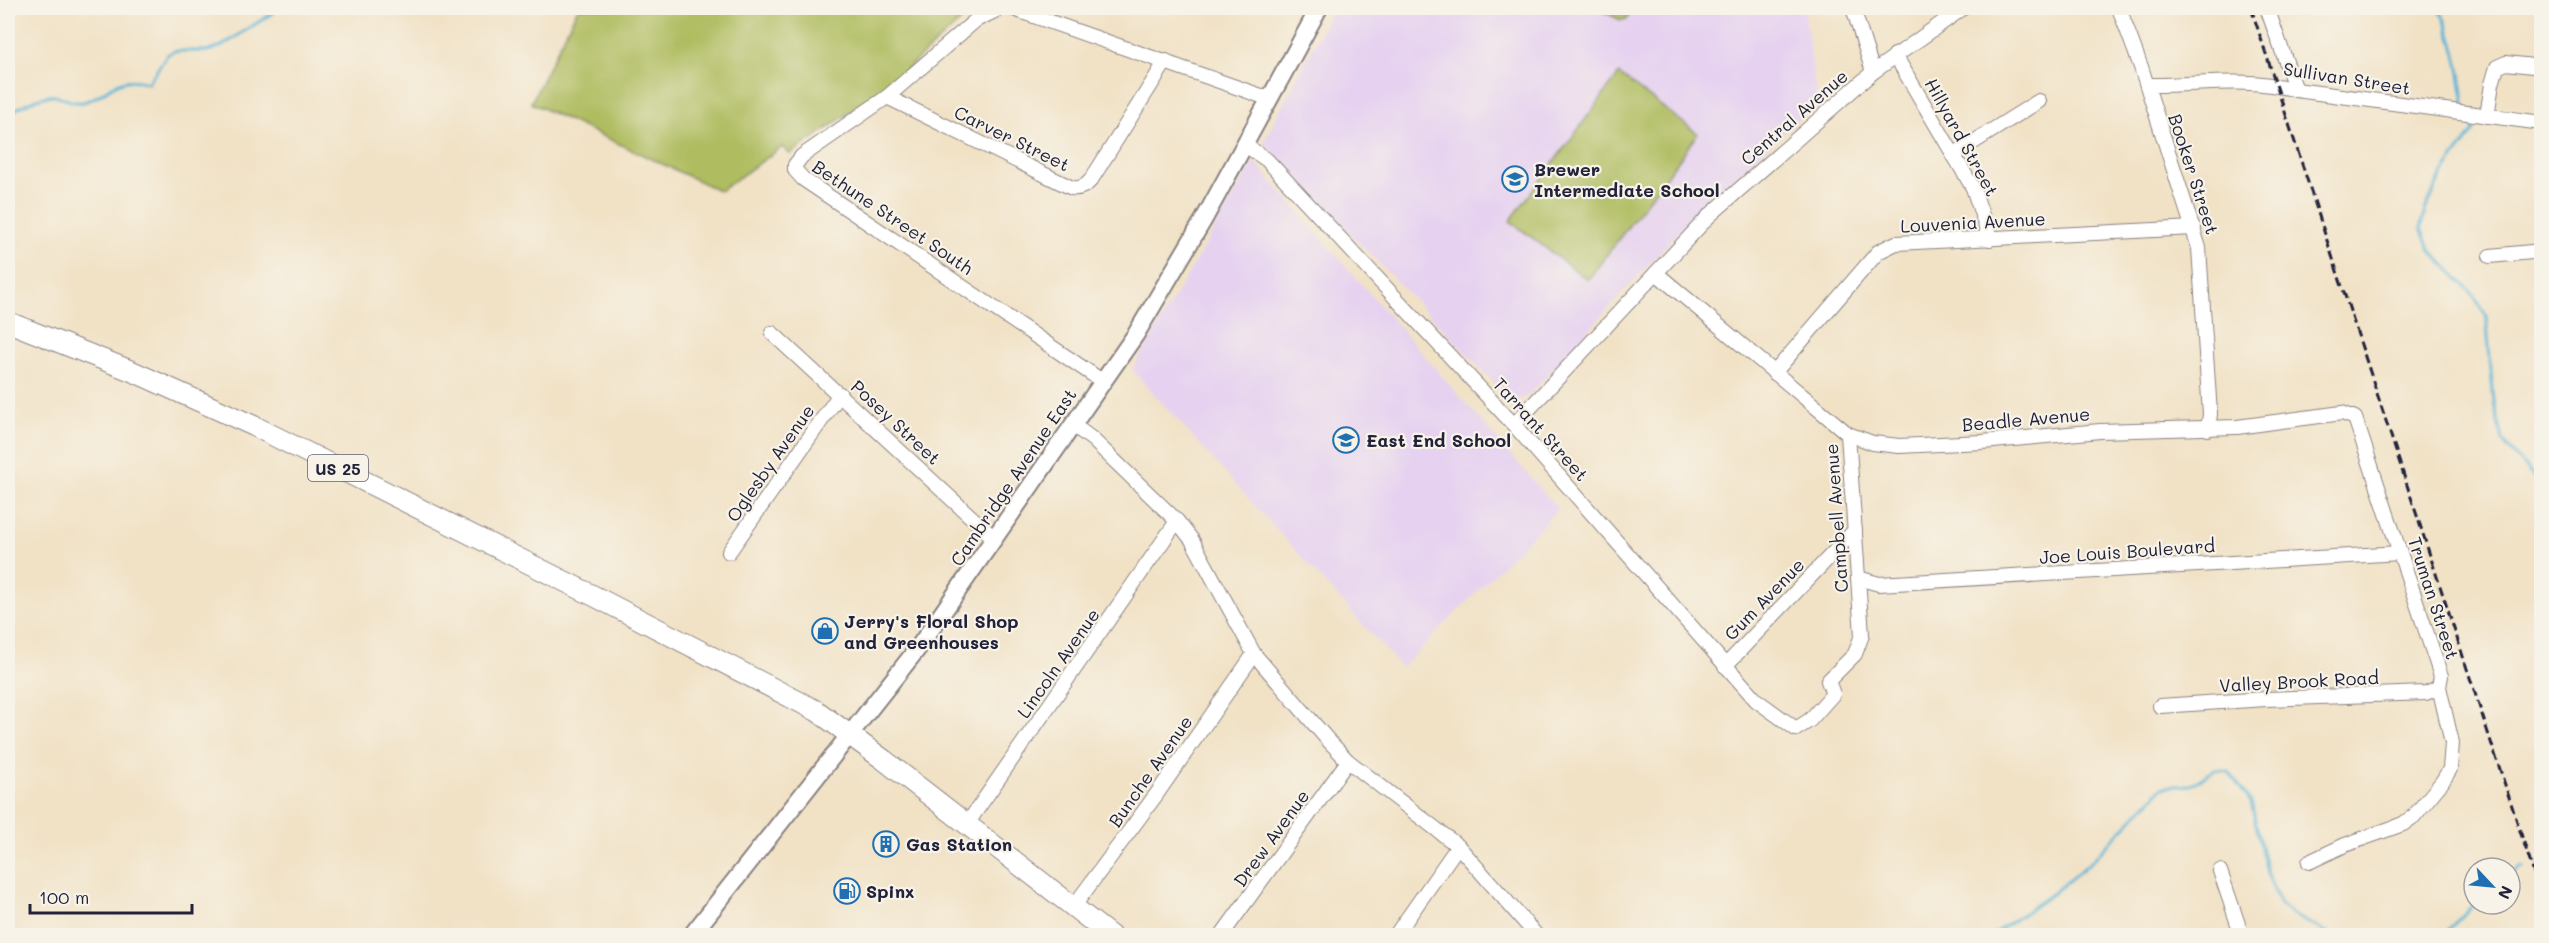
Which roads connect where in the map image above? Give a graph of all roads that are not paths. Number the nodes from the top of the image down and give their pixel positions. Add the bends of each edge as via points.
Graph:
1 (1001, 8) edge
2 (1011, 8) edge
3 (1319, 8) edge
4 (1853, 8) edge
5 (1963, 8) edge
6 (2119, 8) edge
7 (2267, 8) edge
8 (1895, 55) junction
9 (1166, 61) junction
10 (2541, 67) edge
11 (1873, 72) junction
12 (2147, 85) junction
13 (2296, 90) junction
14 (886, 97) junction
15 (1269, 99) junction
16 (2039, 101) dead end
17 (2487, 116) junction
18 (2541, 123) edge
19 (1244, 144) junction
20 (1953, 155) junction
21 (2194, 228) junction
22 (1990, 239) junction
23 (2541, 251) edge
24 (2490, 256) dead end
25 (1656, 273) junction
26 (8, 322) edge
27 (772, 333) dead end
28 (1774, 373) junction
29 (1102, 381) junction
30 (840, 394) junction
31 (1514, 424) junction
32 (1073, 425) junction
33 (2208, 429) junction
34 (1848, 434) junction
35 (1177, 521) junction
36 (1855, 530) junction
37 (995, 539) junction
38 (729, 552) dead end
39 (2400, 553) junction
40 (1858, 578) junction
41 (1254, 654) junction
42 (1725, 666) junction
43 (2439, 687) junction
44 (2160, 706) dead end
45 (1810, 720) joint
46 (850, 736) junction
47 (1348, 761) junction
48 (966, 824) junction
49 (1458, 846) junction
50 (2309, 862) dead end
51 (2220, 871) dead end
52 (1075, 908) junction
53 (691, 936) edge
54 (1096, 936) edge
55 (1111, 936) edge
56 (1221, 936) edge
57 (1395, 936) edge
58 (1537, 936) edge
59 (2242, 936) edge

1 - 14 street, Bethune Street South via 976,20
2 - 9 street
3 - 15 main road, Cambridge Avenue East
4 - 11 street
5 - 8 street, Central Avenue
6 - 12 street, Booker Street
7 - 13 street
8 - 11 street, Central Avenue
8 - 20 street, Hillyard Street
9 - 14 street, Carver Street via 1091,180 1077,188
9 - 15 street
10 - 17 street via 2506,63 2497,67
11 - 25 street, Central Avenue via 1709,216
12 - 13 street, Sullivan Street via 2234,82
12 - 21 street, Booker Street
13 - 17 street, Sullivan Street
14 - 29 street, Bethune Street South via 802,156 795,165 798,174
15 - 19 main road, Cambridge Avenue East
16 - 20 street
17 - 18 street, Sullivan Street
19 - 29 main road, Cambridge Avenue East via 1165,288
19 - 31 street, Tarrant Street via 1267,160
20 - 22 street, Hillyard Street via 1976,195
21 - 22 street, Louvenia Avenue
21 - 33 street, Booker Street via 2201,268
22 - 28 street, Louvenia Avenue via 1887,246
23 - 24 street
25 - 28 street, Campbell Avenue
25 - 31 street, Central Avenue
26 - 46 highway, US 25 via 134,372 254,426 808,706
27 - 30 street, Posey Street
28 - 34 street, Campbell Avenue
29 - 32 main road, Cambridge Avenue East
30 - 37 street, Posey Street
30 - 38 street, Oglesby Avenue
31 - 42 street, Tarrant Street
32 - 35 street
32 - 37 main road, Cambridge Avenue East
33 - 34 street, Beadle Avenue via 1899,446 1873,443
33 - 39 street, Truman Street via 2351,414 2358,422
34 - 36 street, Campbell Avenue
35 - 41 street via 1203,558
35 - 48 street, Lincoln Avenue
36 - 40 street, Campbell Avenue
36 - 42 street, Gum Avenue
37 - 46 main road, Cambridge Avenue East
39 - 40 street, Joe Louis Boulevard via 1879,584
39 - 43 street, Truman Street via 2441,676
40 - 45 street, Campbell Avenue via 1861,642 1855,654 1828,681 1833,694
41 - 47 street
41 - 52 street, Bunche Avenue
42 - 45 street, Tarrant Street via 1756,700 1796,729
43 - 44 street, Valley Brook Road via 2426,693
43 - 50 street, Truman Street via 2452,742 2450,769 2442,782 2403,824
46 - 48 highway, US 25
46 - 53 main road, Cambridge Avenue East
47 - 49 street
47 - 56 street, Drew Avenue
48 - 52 highway, US 25
49 - 57 street
49 - 58 street
51 - 59 street
52 - 54 highway
52 - 55 highway, US 25

